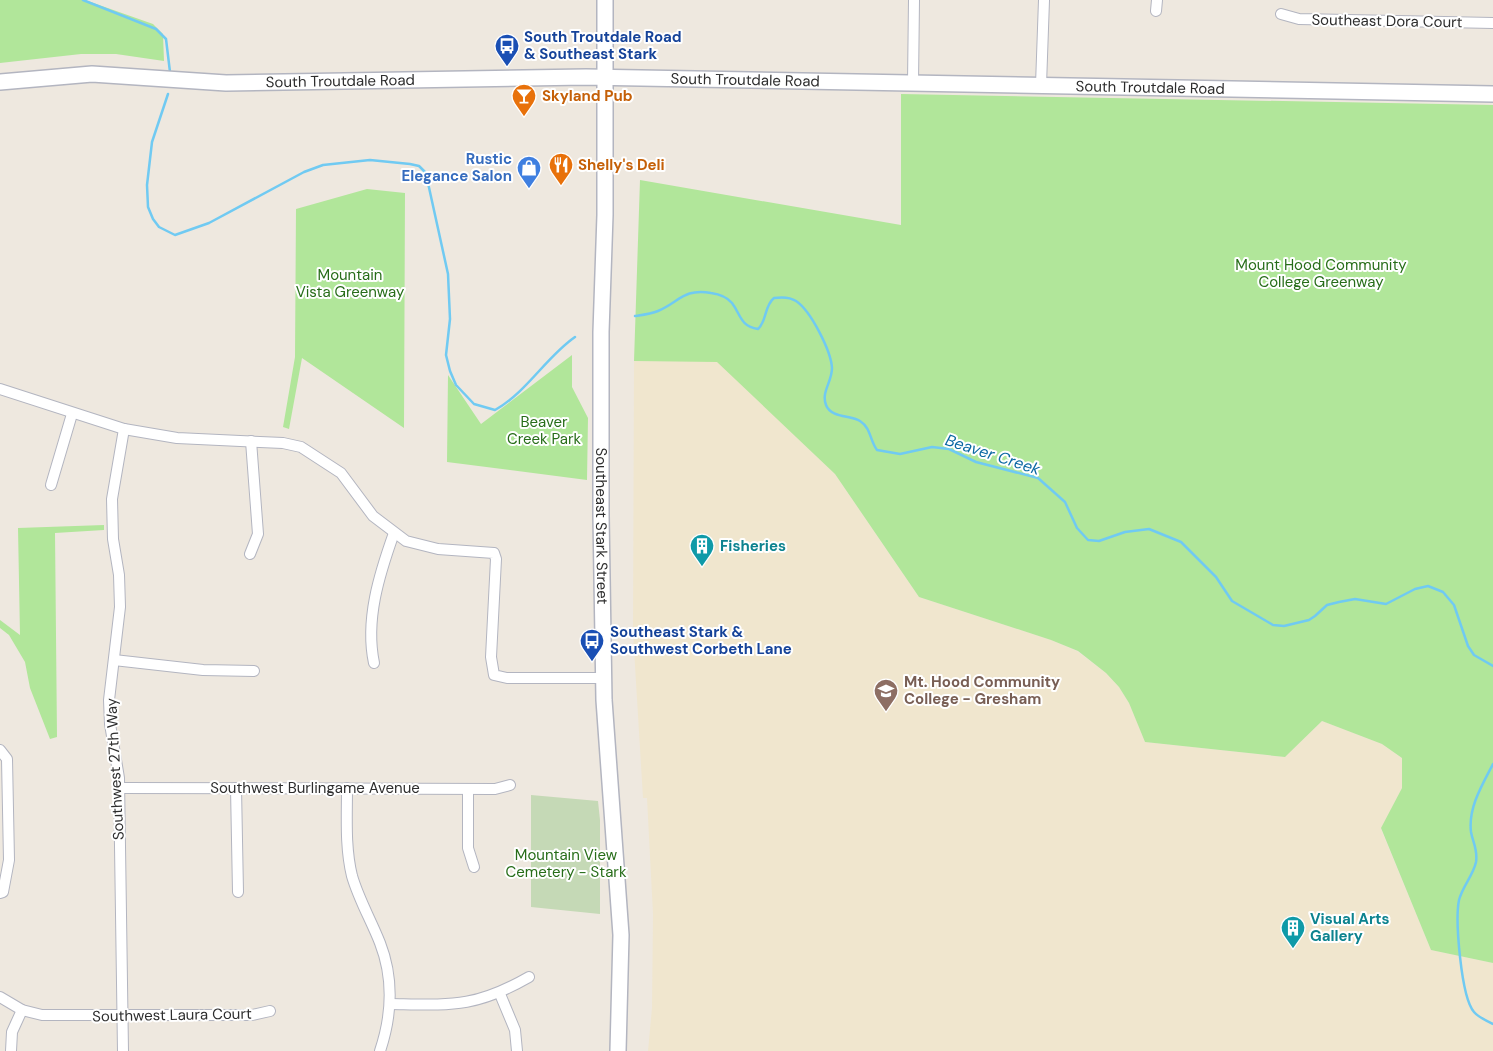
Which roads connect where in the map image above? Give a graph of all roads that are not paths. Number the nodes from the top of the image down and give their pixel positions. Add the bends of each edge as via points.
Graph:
1 (605, 0) edge
2 (914, 0) edge
3 (1044, 0) edge
4 (1157, 0) edge
5 (1156, 12) dead end
6 (1281, 14) dead end
7 (1493, 23) edge
8 (606, 77) junction
9 (0, 82) edge
10 (913, 83) junction
11 (1041, 85) junction
12 (1493, 94) edge
13 (0, 390) edge
14 (72, 414) junction
15 (124, 430) junction
16 (251, 442) junction
17 (51, 485) dead end
18 (394, 533) junction
19 (250, 554) dead end
20 (114, 660) junction
21 (374, 663) dead end
22 (254, 671) dead end
23 (604, 678) junction
24 (0, 750) edge
25 (510, 785) dead end
26 (119, 788) junction
27 (236, 788) junction
28 (347, 788) junction
29 (468, 789) junction
30 (474, 867) dead end
31 (238, 892) dead end
32 (1, 893) edge
33 (529, 977) dead end
34 (500, 994) junction
35 (0, 997) edge
36 (390, 1004) junction
37 (22, 1010) junction
38 (270, 1011) dead end
39 (123, 1015) junction
40 (11, 1051) edge
41 (123, 1051) edge
42 (380, 1051) edge
43 (517, 1051) edge
44 (618, 1051) edge

1 - 8 main road, Southeast Stark Street
2 - 10 street
3 - 11 street
4 - 5 street
6 - 7 street, Southeast Dora Court via 1299,19
8 - 9 main road, South Troutdale Road via 226,83 92,74
8 - 10 main road, South Troutdale Road
8 - 23 main road, Southeast Stark Street via 601,332
10 - 11 main road, South Troutdale Road
11 - 12 main road, South Troutdale Road
13 - 14 street
14 - 15 street
14 - 17 street
15 - 16 street via 177,438
15 - 20 street, Southwest 27th Way via 112,498 120,607
16 - 18 street via 283,442 321,458 341,473 374,516
16 - 19 street via 258,534
18 - 21 street via 378,584 372,617 370,645
18 - 23 street via 406,541 438,549 494,553 491,657 494,675 507,678
20 - 22 street via 203,670
20 - 26 street, Southwest 27th Way via 109,700
23 - 44 main road, Southeast Stark Street via 621,935
24 - 32 street via 7,759 9,860
25 - 29 street, Southwest Burlingame Avenue via 495,789
26 - 27 street, Southwest Burlingame Avenue
26 - 39 street, Southwest 27th Way
27 - 28 street, Southwest Burlingame Avenue
27 - 31 street
28 - 29 street, Southwest Burlingame Avenue
28 - 36 street via 347,842 352,875 384,956
29 - 30 street via 468,848
33 - 34 street
34 - 36 street via 453,1005
34 - 43 street via 515,1030
35 - 37 street, Southwest Laura Court
36 - 42 street
37 - 39 street, Southwest Laura Court via 42,1015
37 - 40 street via 12,1032
38 - 39 street, Southwest Laura Court via 252,1015
39 - 41 street, Southwest 27th Way

